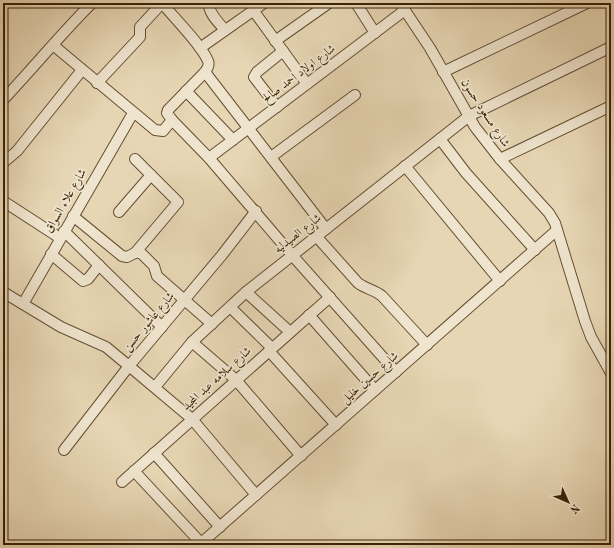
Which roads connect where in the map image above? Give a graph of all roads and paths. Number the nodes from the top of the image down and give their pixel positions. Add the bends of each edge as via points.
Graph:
1 (92, 3) edge
2 (162, 3) edge
3 (209, 3) edge
4 (264, 3) edge
5 (329, 3) edge
6 (356, 3) edge
7 (587, 3) edge
8 (402, 7) edge
9 (253, 10) junction
10 (225, 30) junction
11 (375, 33) junction
12 (276, 41) junction
13 (53, 45) junction
14 (611, 47) edge
15 (200, 48) junction
16 (283, 51) junction
17 (82, 70) junction
18 (205, 72) junction
19 (443, 72) junction
20 (97, 83) junction
21 (307, 84) junction
22 (186, 91) junction
23 (355, 96) dead end
24 (3, 100) edge
25 (611, 106) edge
26 (277, 107) junction
27 (133, 113) junction
28 (469, 116) junction
29 (172, 120) junction
30 (249, 128) junction
31 (440, 139) junction
32 (233, 140) junction
33 (271, 157) junction
34 (209, 158) junction
35 (135, 159) dead end
36 (500, 159) junction
37 (3, 164) edge
38 (405, 166) junction
39 (151, 175) junction
40 (3, 201) edge
41 (256, 211) junction
42 (119, 212) dead end
43 (73, 216) junction
44 (326, 229) junction
45 (557, 230) junction
46 (62, 234) junction
47 (316, 236) junction
48 (534, 250) junction
49 (135, 253) junction
50 (50, 254) junction
51 (292, 255) junction
52 (99, 265) junction
53 (500, 281) junction
54 (3, 292) edge
55 (246, 292) junction
56 (330, 296) junction
57 (184, 300) junction
58 (23, 304) junction
59 (230, 307) junction
60 (309, 315) junction
61 (212, 324) junction
62 (162, 327) junction
63 (290, 332) junction
64 (192, 342) junction
65 (427, 345) junction
66 (270, 350) junction
67 (129, 366) junction
68 (396, 372) junction
69 (611, 373) edge
70 (236, 380) junction
71 (155, 387) junction
72 (375, 390) junction
73 (192, 419) junction
74 (336, 425) junction
75 (64, 450) dead end
76 (154, 453) junction
77 (301, 456) junction
78 (134, 471) junction
79 (122, 482) dead end
80 (256, 495) junction
81 (220, 527) junction
82 (200, 544) edge

1 - 13 street
2 - 15 street
2 - 20 street via 140,27 140,37
3 - 10 street via 210,11
4 - 9 street
5 - 12 street
6 - 11 street
7 - 19 street
8 - 11 street, شارع اولاد احمد صالح
8 - 19 street, شارع مسعود حسون
9 - 10 street
9 - 12 street
10 - 15 street
11 - 21 street, شارع اولاد احمد صالح
12 - 16 street
13 - 17 street
13 - 24 street
14 - 28 street, شارع الصيدليه
15 - 18 street via 208,61
16 - 21 street
16 - 26 street via 254,77
17 - 20 street
17 - 37 street via 17,151
18 - 22 street
18 - 30 street
19 - 28 street, شارع مسعود حسون
20 - 27 street
21 - 26 street, شارع اولاد احمد صالح
22 - 29 street via 168,110 167,113
22 - 32 street
23 - 33 street
25 - 36 street
26 - 30 street, شارع اولاد احمد صالح
27 - 29 street via 159,132
27 - 43 street, شارع علاء السواق
28 - 31 street, شارع الصيدليه
28 - 36 street, شارع مسعود حسون
29 - 34 street
30 - 32 street, شارع اولاد احمد صالح
30 - 33 street
31 - 38 street, شارع الصيدليه
31 - 48 street via 466,174
32 - 34 street, شارع اولاد احمد صالح
33 - 44 street
34 - 41 street
35 - 39 street
36 - 45 street, شارع مسعود حسون via 548,213
38 - 44 street, شارع الصيدليه
38 - 53 street
39 - 42 street
39 - 49 street via 178,202
40 - 46 street
41 - 51 street
41 - 57 street, شارع عاشور حسن
43 - 46 street, شارع علاء السواق
43 - 49 street via 122,256 128,257
44 - 47 street, شارع الصيدليه
45 - 48 street, شارع حسين خليل
45 - 69 street, شارع مسعود حسون via 591,337
46 - 50 street, شارع علاء السواق
46 - 52 street
47 - 51 street, شارع الصيدليه
47 - 65 street via 358,283 382,296
48 - 53 street, شارع حسين خليل
49 - 57 street via 140,253 154,266 156,274
50 - 52 street via 84,281
50 - 58 street, شارع علاء السواق
51 - 55 street, شارع الصيدليه
51 - 56 street
52 - 62 street
53 - 65 street, شارع حسين خليل
54 - 58 street
55 - 59 street, شارع الصيدليه
55 - 63 street
56 - 60 street, شارع سلامه عبد المجيد
56 - 68 street
57 - 61 street
57 - 62 street, شارع عاشور حسن
58 - 67 street via 61,327 106,347
59 - 61 street, شارع الصيدليه
59 - 66 street
60 - 63 street, شارع سلامه عبد المجيد
60 - 72 street
61 - 64 street, شارع الصيدليه
62 - 67 street, شارع عاشور حسن
63 - 66 street, شارع سلامه عبد المجيد
64 - 70 street
64 - 71 street, شارع الصيدليه
65 - 68 street, شارع حسين خليل
66 - 70 street, شارع سلامه عبد المجيد
66 - 74 street
67 - 71 street
67 - 75 street, شارع عاشور حسن
68 - 72 street, شارع حسين خليل
70 - 73 street, شارع سلامه عبد المجيد
70 - 77 street
71 - 73 street
72 - 74 street, شارع حسين خليل
73 - 76 street, شارع سلامه عبد المجيد
73 - 80 street
74 - 77 street, شارع حسين خليل
76 - 78 street, شارع سلامه عبد المجيد
76 - 81 street
77 - 80 street, شارع حسين خليل
78 - 79 street, شارع سلامه عبد المجيد
78 - 82 street
80 - 81 street, شارع حسين خليل
81 - 82 street, شارع حسين خليل

